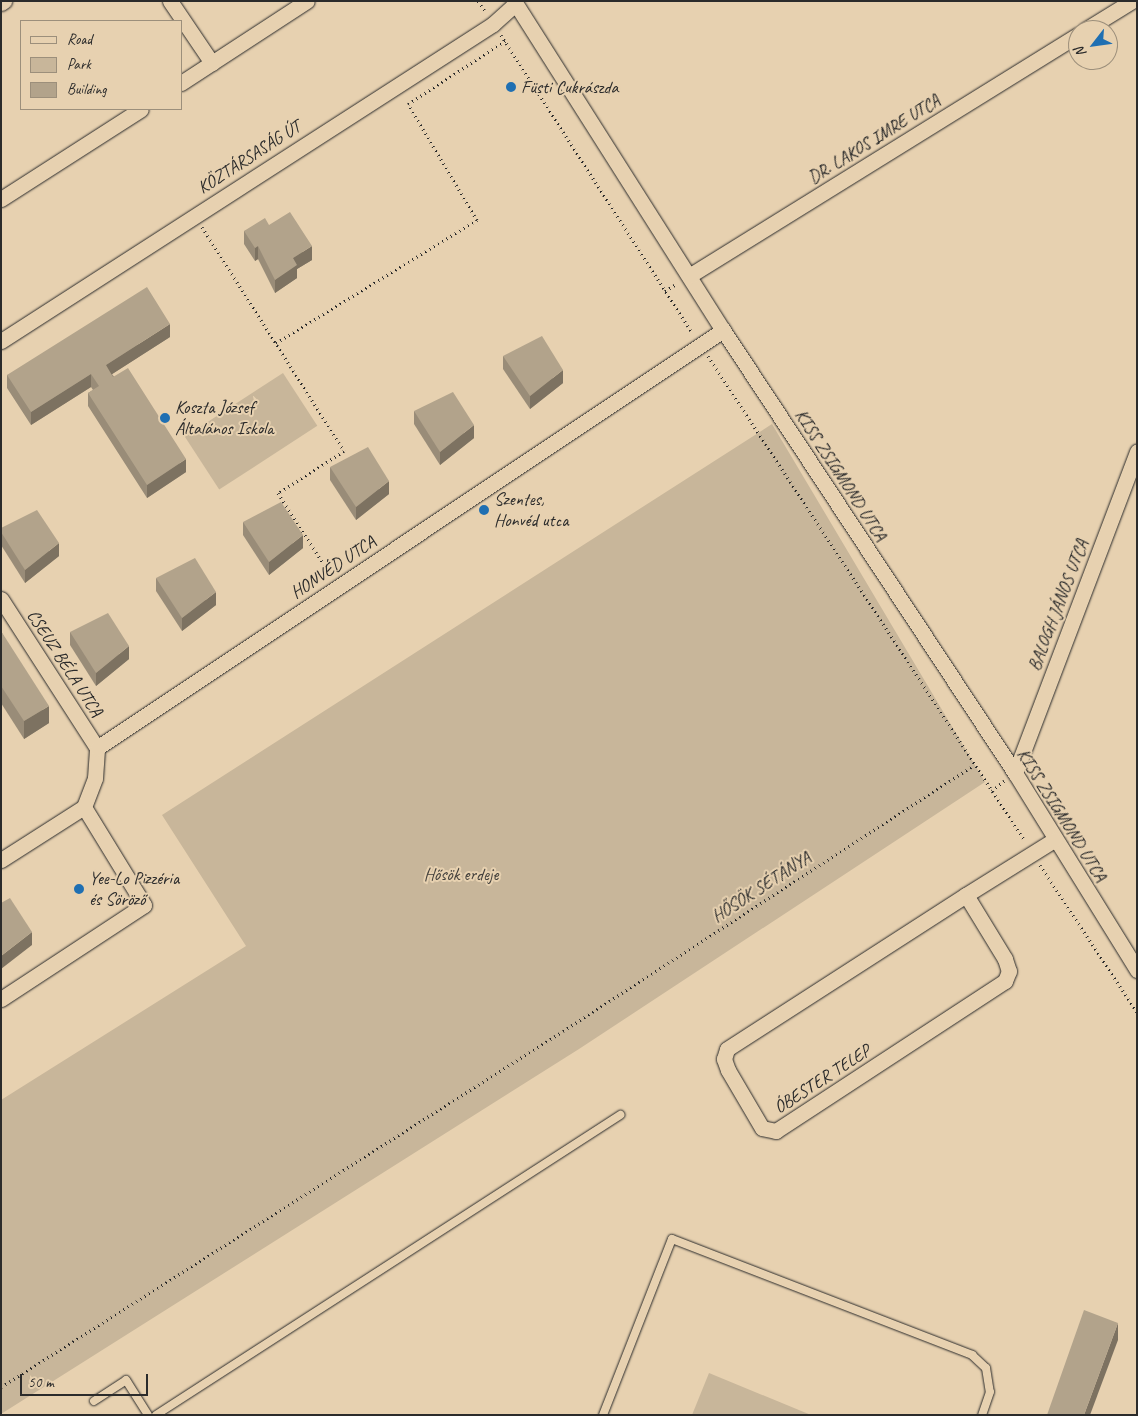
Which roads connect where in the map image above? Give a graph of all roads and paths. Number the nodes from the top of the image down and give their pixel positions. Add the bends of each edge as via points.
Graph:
1 (170, 1) edge
2 (307, 1) edge
3 (478, 1) edge
4 (1132, 1) edge
5 (515, 2) edge
6 (1101, 20) edge
7 (493, 24) junction
8 (1068, 40) edge
9 (505, 42) junction
10 (212, 63) junction
11 (182, 82) edge
12 (139, 110) edge
13 (1, 199) edge
14 (194, 214) junction
15 (689, 276) junction
16 (723, 330) junction
17 (1, 341) edge
18 (702, 342) junction
19 (276, 343) junction
20 (1137, 451) edge
21 (337, 587) junction
22 (1, 599) edge
23 (97, 748) junction
24 (973, 766) junction
25 (1015, 773) junction
26 (84, 808) junction
27 (1054, 840) junction
28 (1033, 853) junction
29 (1, 860) edge
30 (966, 895) junction
31 (1137, 970) edge
32 (1, 998) edge
33 (1137, 1012) edge
34 (620, 1115) dead end
35 (1, 1387) edge
36 (94, 1401) dead end
37 (148, 1415) edge
38 (156, 1415) edge
39 (604, 1415) edge
40 (982, 1415) edge

1 - 10 street
2 - 10 street
3 - 7 path
4 - 6 street
5 - 7 street, KÖZTÁRSASÁG ÚT
5 - 15 street, KISS ZSIGMOND UTCA
7 - 9 path
7 - 14 street, KÖZTÁRSASÁG ÚT
8 - 15 street, DR. LAKOS IMRE UTCA
9 - 18 path via 690,330
9 - 19 path via 408,104 477,220
10 - 11 street
12 - 13 street
14 - 17 street, KÖZTÁRSASÁG ÚT
14 - 19 path
15 - 16 street, KISS ZSIGMOND UTCA
16 - 18 street, HONVÉD UTCA
16 - 25 street, KISS ZSIGMOND UTCA
18 - 21 street, HONVÉD UTCA
18 - 24 path
19 - 21 path via 344,451 278,493
20 - 25 street, BALOGH JÁNOS UTCA
21 - 23 street, HONVÉD UTCA
22 - 23 street, CSEUZ BÉLA UTCA
23 - 26 street via 95,778
24 - 28 path
24 - 35 path, HŐSÖK SÉTÁNYA via 564,1031
25 - 27 street, KISS ZSIGMOND UTCA
26 - 29 street
26 - 32 street via 144,905
27 - 28 street, ÓBESTER TELEP
27 - 31 street, KISS ZSIGMOND UTCA
28 - 30 street, ÓBESTER TELEP
28 - 33 path
30 - 30 street, ÓBESTER TELEP via 1005,959 1009,971 1005,981 776,1131 762,1128 728,1070 724,1059 727,1049
34 - 38 lane
36 - 37 lane via 126,1380
39 - 40 lane via 672,1239 972,1354 986,1368 990,1392

